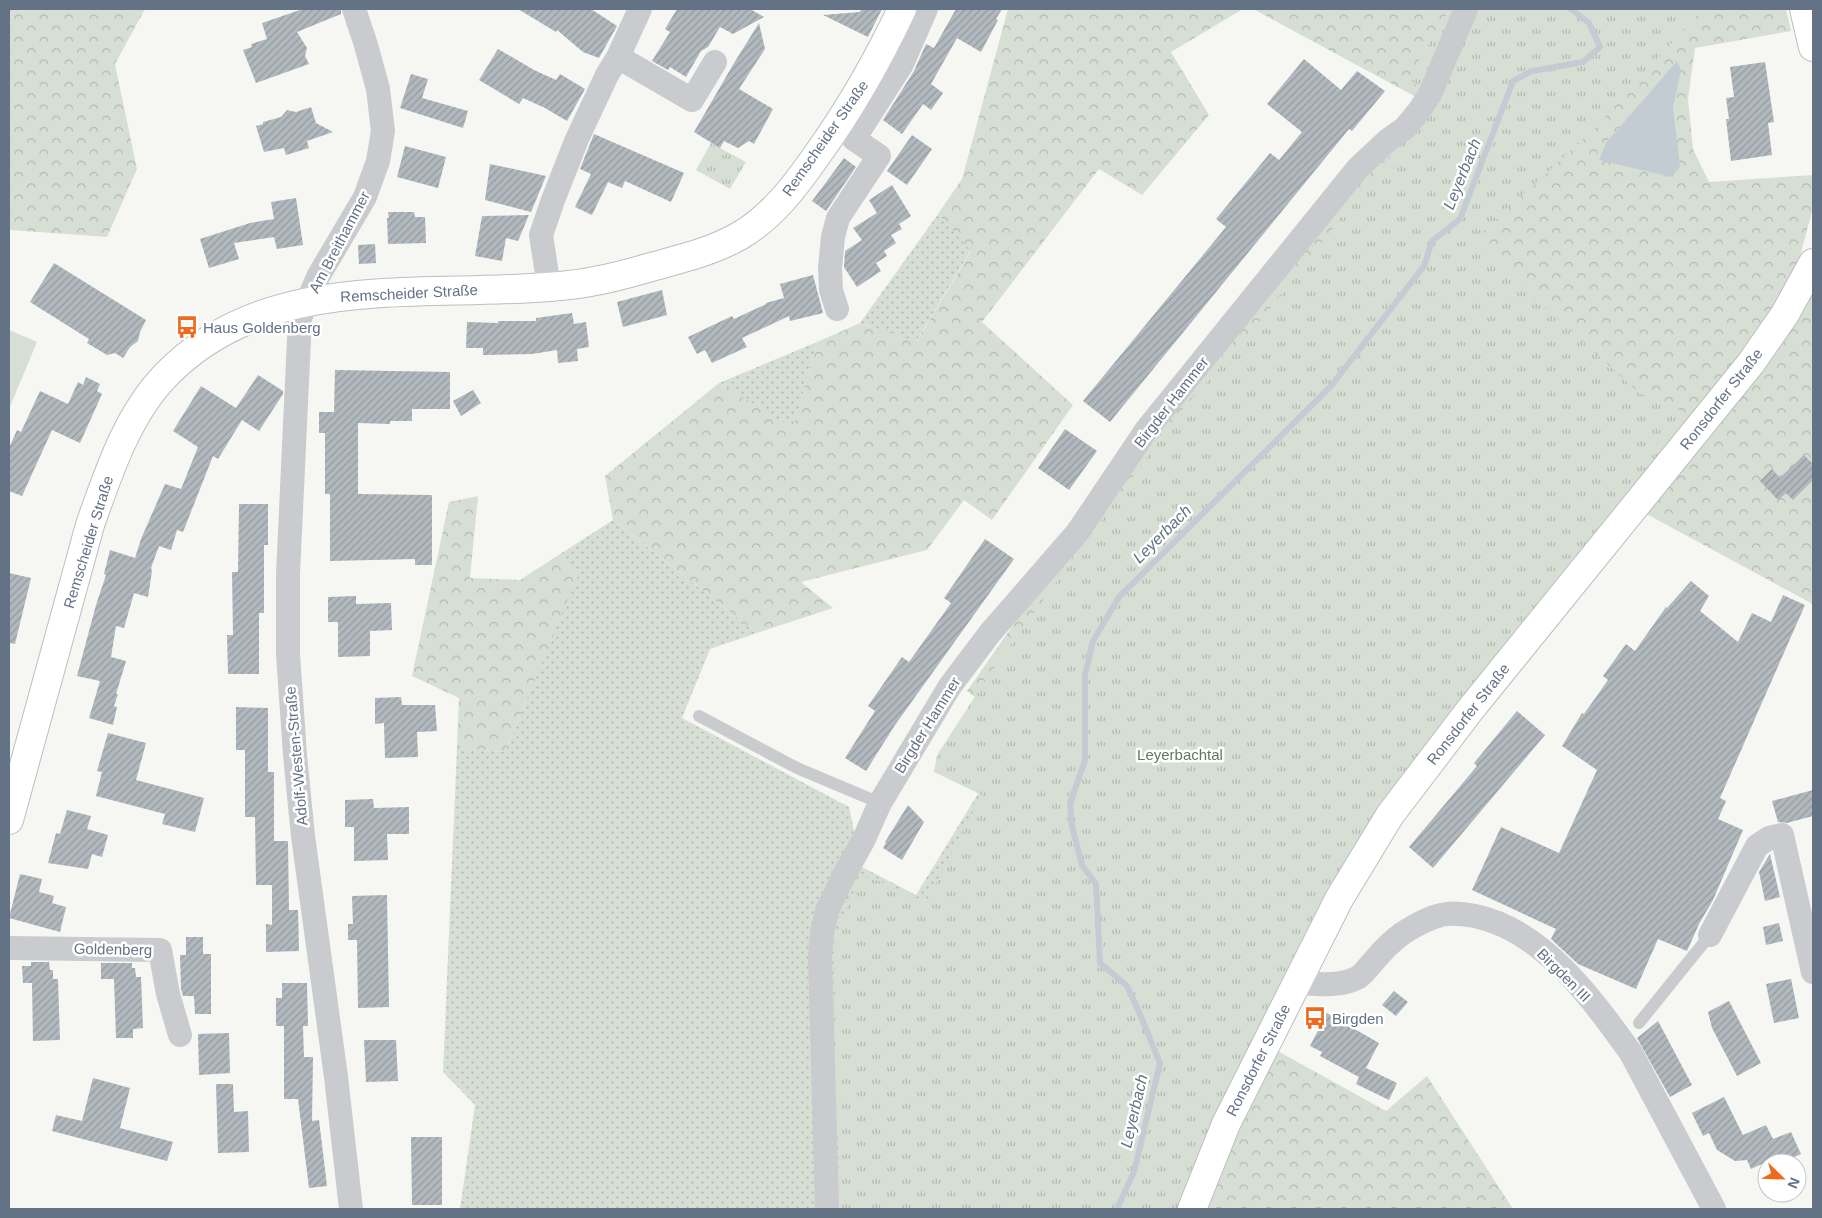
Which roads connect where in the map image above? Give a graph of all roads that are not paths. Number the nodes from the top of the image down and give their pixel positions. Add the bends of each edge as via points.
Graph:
1 (354, 9) edge
2 (640, 9) edge
3 (902, 9) edge
4 (926, 9) edge
5 (1466, 9) edge
6 (1804, 9) edge
7 (1813, 47) edge
8 (618, 57) junction
9 (715, 62) dead end
10 (1813, 263) edge
11 (549, 287) junction
12 (308, 301) junction
13 (837, 309) dead end
14 (699, 716) dead end
15 (880, 803) junction
16 (9, 820) edge
17 (1710, 935) joint
18 (9, 948) edge
19 (1813, 972) edge
20 (1298, 983) junction
21 (1640, 1023) dead end
22 (180, 1035) dead end
23 (351, 1209) edge
24 (827, 1209) edge
25 (1192, 1209) edge
26 (1714, 1209) edge

1 - 12 street, Am Breithammer via 378,89 383,131 378,160 365,197
2 - 8 street
3 - 11 main road, Remscheider Straße via 867,78 827,140 788,194 763,220 726,243 682,259 609,279
4 - 13 street, Remscheider Straße via 902,64 854,139 879,156 838,218 830,268 831,290
5 - 15 street, Birgder Hammer via 1430,94 1419,111 1405,128 1358,168 1147,429 1077,532 969,659
6 - 7 main road
8 - 9 street via 692,100
8 - 11 street via 577,139 541,234
10 - 20 main road, Ronsdorfer Straße via 1785,314 1751,363 1476,703 1390,815 1339,899
11 - 12 main road, Remscheider Straße via 345,295
12 - 16 main road, Remscheider Straße via 242,321 204,344 165,376 126,433 90,525
12 - 23 street, Adolf-Westen-Straße via 300,318 297,364 288,654 303,836
14 - 15 lane via 797,768
15 - 24 street, Birgder Hammer via 831,903 822,933 820,966
17 - 19 street via 1757,846 1769,838 1782,836
17 - 21 lane
18 - 22 street, Goldenberg via 160,950
20 - 25 main road, Ronsdorfer Straße via 1226,1124
20 - 26 street, Birgden III via 1331,985 1358,978 1404,933 1441,915 1463,914 1512,930 1545,952 1583,990 1620,1039

